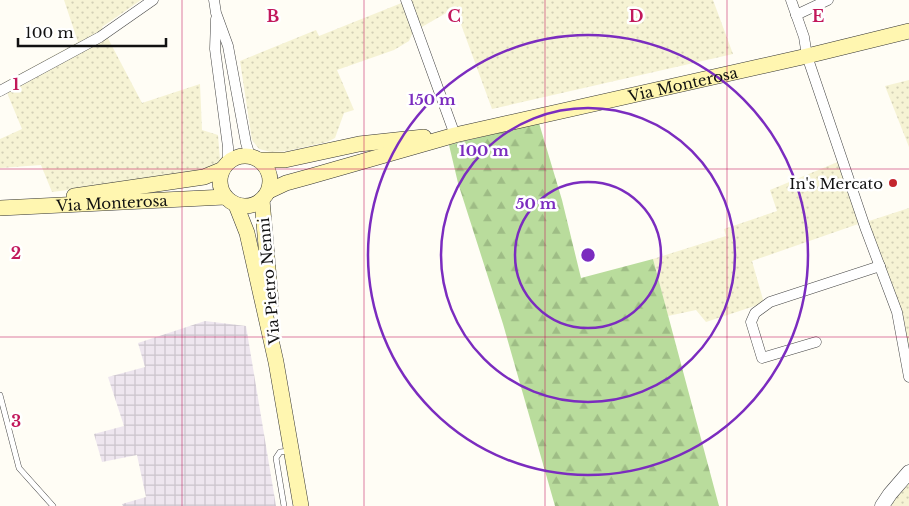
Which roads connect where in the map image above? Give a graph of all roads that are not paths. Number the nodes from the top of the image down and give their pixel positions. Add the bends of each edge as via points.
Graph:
1 (153, 0) edge
2 (214, 0) edge
3 (406, 0) edge
4 (790, 0) edge
5 (828, 0) edge
6 (216, 13) junction
7 (796, 15) junction
8 (909, 31) edge
9 (807, 56) junction
10 (0, 91) edge
11 (455, 134) junction
12 (255, 158) junction
13 (225, 166) junction
14 (265, 196) junction
15 (230, 201) junction
16 (0, 208) edge
17 (880, 266) junction
18 (816, 342) dead end
19 (276, 362) junction
20 (909, 377) edge
21 (0, 395) edge
22 (291, 450) junction
23 (909, 472) edge
24 (53, 506) edge
25 (284, 506) edge
26 (301, 506) edge
27 (882, 506) edge

1 - 10 street via 100,37
2 - 6 street
3 - 11 street
4 - 7 street
5 - 7 street
6 - 12 street via 228,46 246,143
6 - 13 street via 215,49 228,147
7 - 9 street
8 - 9 main road, Via Monterosa
9 - 11 main road, Via Monterosa
9 - 17 street
11 - 12 main road, Via Monterosa via 359,144 285,160
11 - 14 main road, Via Monterosa via 308,177
12 - 13 main road via 238,156
12 - 14 main road via 267,168 270,179
13 - 15 main road via 219,179 220,189
13 - 16 main road, Via Monterosa via 204,177
14 - 15 main road via 254,205 245,207
14 - 19 main road, Via Pietro Nenni
15 - 16 main road, Via Monterosa
15 - 19 main road, Via Pietro Nenni via 247,233
17 - 18 street via 770,302 755,313 751,322 762,358
17 - 20 street via 897,312
19 - 22 main road, Via Pietro Nenni
21 - 24 lane via 19,468
22 - 25 lane via 280,452 276,458
22 - 26 main road, Via Pietro Nenni
23 - 27 street

